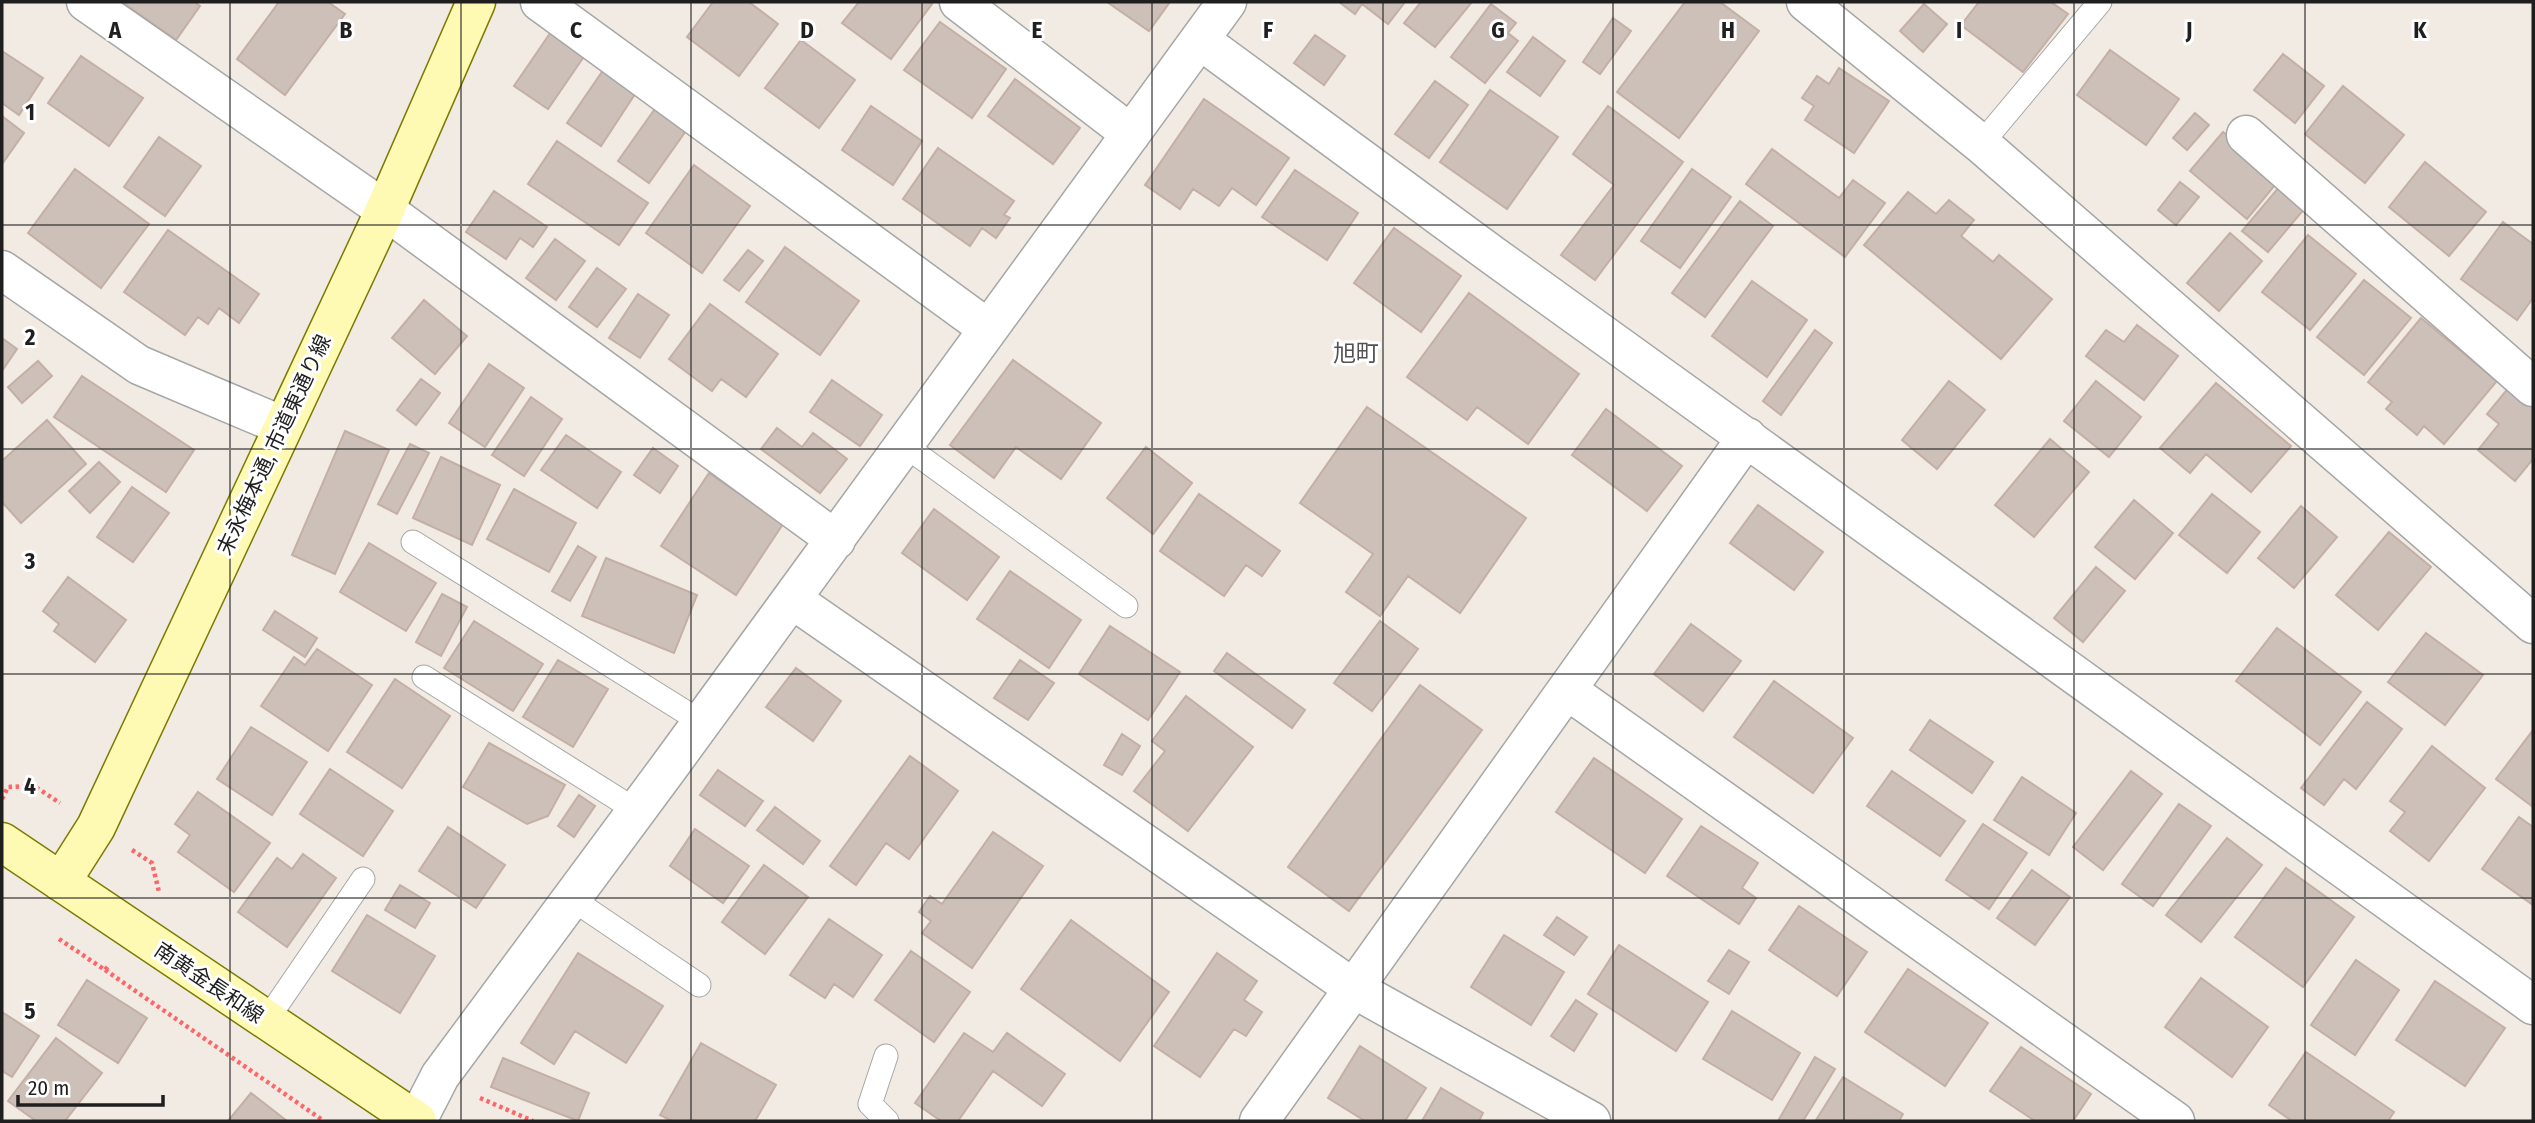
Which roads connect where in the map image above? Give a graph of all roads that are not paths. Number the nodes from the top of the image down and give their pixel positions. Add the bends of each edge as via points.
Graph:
1 (86, 2) edge
2 (477, 2) edge
3 (540, 2) edge
4 (959, 2) edge
5 (1227, 2) edge
6 (1806, 2) edge
7 (2100, 2) edge
8 (1199, 40) junction
9 (1131, 134) junction
10 (2246, 135) dead end
11 (1982, 144) junction
12 (385, 210) junction
13 (2, 270) edge
14 (987, 328) junction
15 (2533, 387) edge
16 (283, 426) junction
17 (1747, 437) junction
18 (904, 445) junction
19 (835, 540) junction
20 (413, 542) dead end
21 (793, 600) junction
22 (1126, 606) dead end
23 (2533, 624) edge
24 (424, 677) dead end
25 (1567, 690) junction
26 (703, 723) junction
27 (637, 811) junction
28 (2, 842) edge
29 (363, 879) dead end
30 (61, 883) junction
31 (572, 900) junction
32 (699, 985) dead end
33 (1356, 990) junction
34 (2533, 1005) edge
35 (266, 1021) junction
36 (886, 1056) dead end
37 (417, 1121) edge
38 (887, 1121) edge
39 (1259, 1121) edge
40 (1591, 1121) edge
41 (2175, 1121) edge

1 - 12 street
2 - 12 street, 末永梅本通, 市道東通り線
3 - 14 street
4 - 9 street
5 - 8 street
6 - 11 street
7 - 11 lane
8 - 9 street
8 - 17 street
9 - 14 street
10 - 15 street
11 - 23 street
12 - 16 street, 末永梅本通, 市道東通り線
12 - 19 street
13 - 16 street via 139,365
14 - 18 street
16 - 30 street, 末永梅本通, 市道東通り線 via 96,827
17 - 25 street
17 - 34 street
18 - 19 street
18 - 22 lane
19 - 21 street
20 - 26 lane
21 - 26 street
21 - 33 street
24 - 27 lane
25 - 33 street
25 - 41 street
26 - 27 street
27 - 31 street
28 - 30 street, 南黄金長和線
29 - 35 lane
30 - 35 street, 南黄金長和線
31 - 32 lane
31 - 37 street via 440,1076
33 - 39 street
33 - 40 street
35 - 37 street, 南黄金長和線
36 - 38 lane via 870,1104

